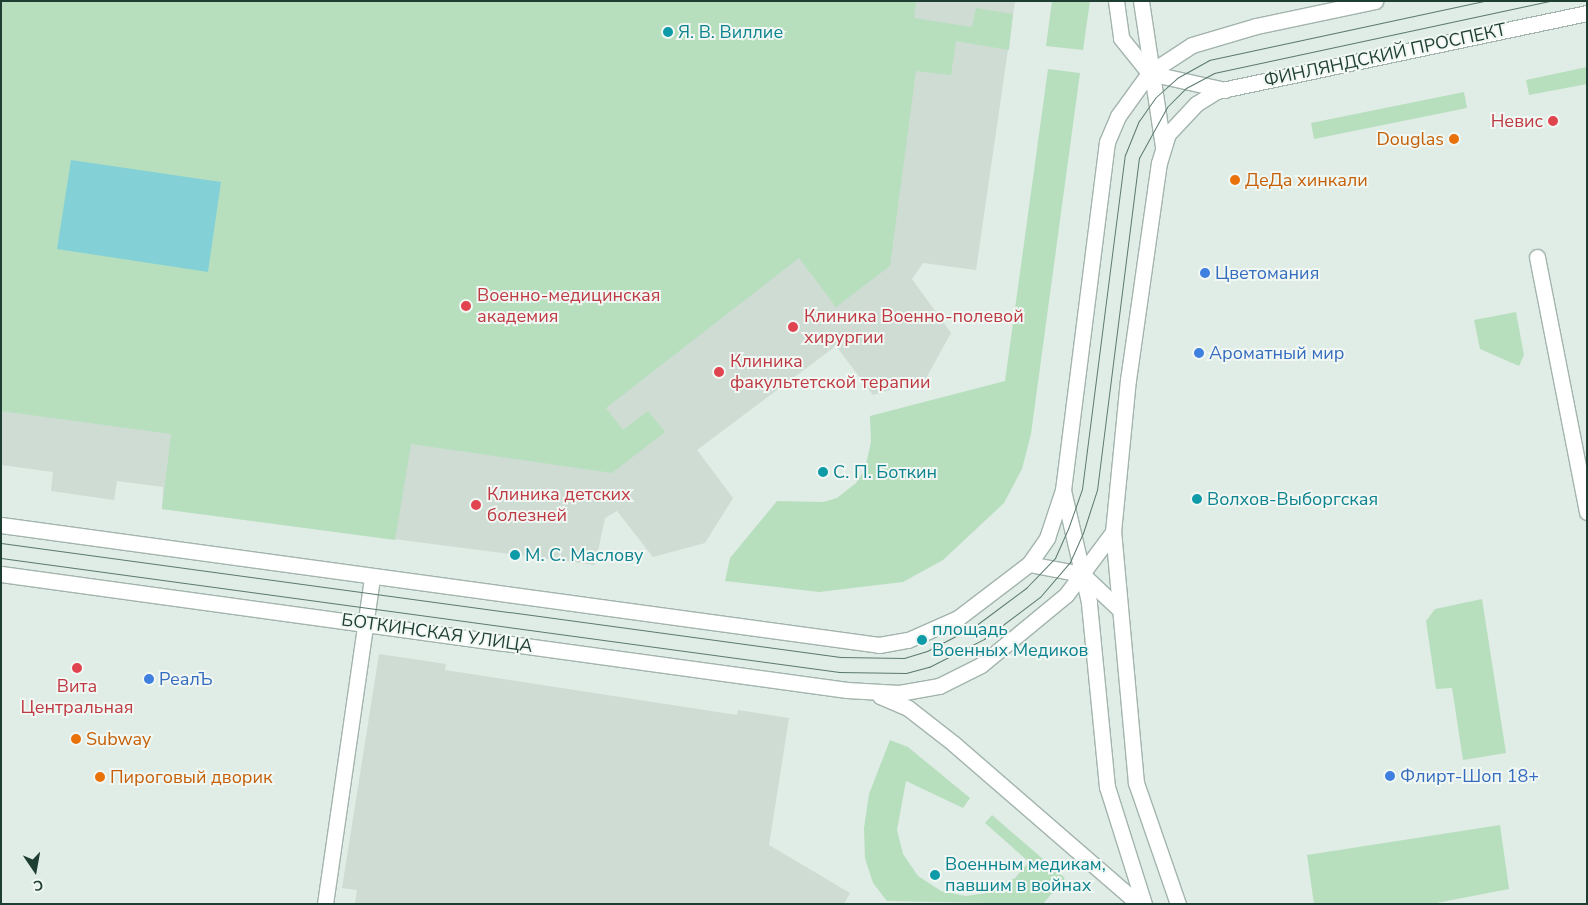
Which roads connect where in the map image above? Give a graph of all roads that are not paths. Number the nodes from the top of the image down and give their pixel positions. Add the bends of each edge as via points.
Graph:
1 (1116, 1) edge
2 (1141, 1) edge
3 (1375, 1) edge
4 (1587, 13) edge
5 (1149, 73) junction
6 (1225, 90) junction
7 (1163, 147) junction
8 (1537, 257) dead end
9 (1063, 490) junction
10 (1587, 512) edge
11 (1, 526) edge
12 (1113, 532) junction
13 (1029, 564) junction
14 (1, 574) edge
15 (1082, 574) junction
16 (372, 577) junction
17 (1118, 608) junction
18 (365, 624) junction
19 (872, 692) junction
20 (325, 904) edge
21 (1139, 904) edge
22 (1144, 904) edge
23 (1178, 904) edge

1 - 5 main road via 1121,38
2 - 5 main road
3 - 5 main road via 1256,26 1192,46
4 - 6 main road, ФИНЛЯНДСКИЙ ПРОСПЕКТ
5 - 6 main road
5 - 7 main road
5 - 9 main road via 1118,116 1107,142
6 - 7 main road, ФИНЛЯНДСКИЙ ПРОСПЕКТ via 1188,111
7 - 12 main road via 1122,428
8 - 10 main road
9 - 13 main road via 1047,538
9 - 15 main road
11 - 16 main road
12 - 15 main road
12 - 17 main road
13 - 15 main road
13 - 16 main road via 935,630 879,645
14 - 18 main road, БОТКИНСКАЯ УЛИЦА
15 - 17 main road
15 - 19 main road via 1066,595 1027,630 959,678 921,690
15 - 22 main road via 1107,787
16 - 18 main road
17 - 23 main road via 1136,782
18 - 19 main road, БОТКИНСКАЯ УЛИЦА
18 - 20 main road
19 - 21 main road via 908,708 954,744

